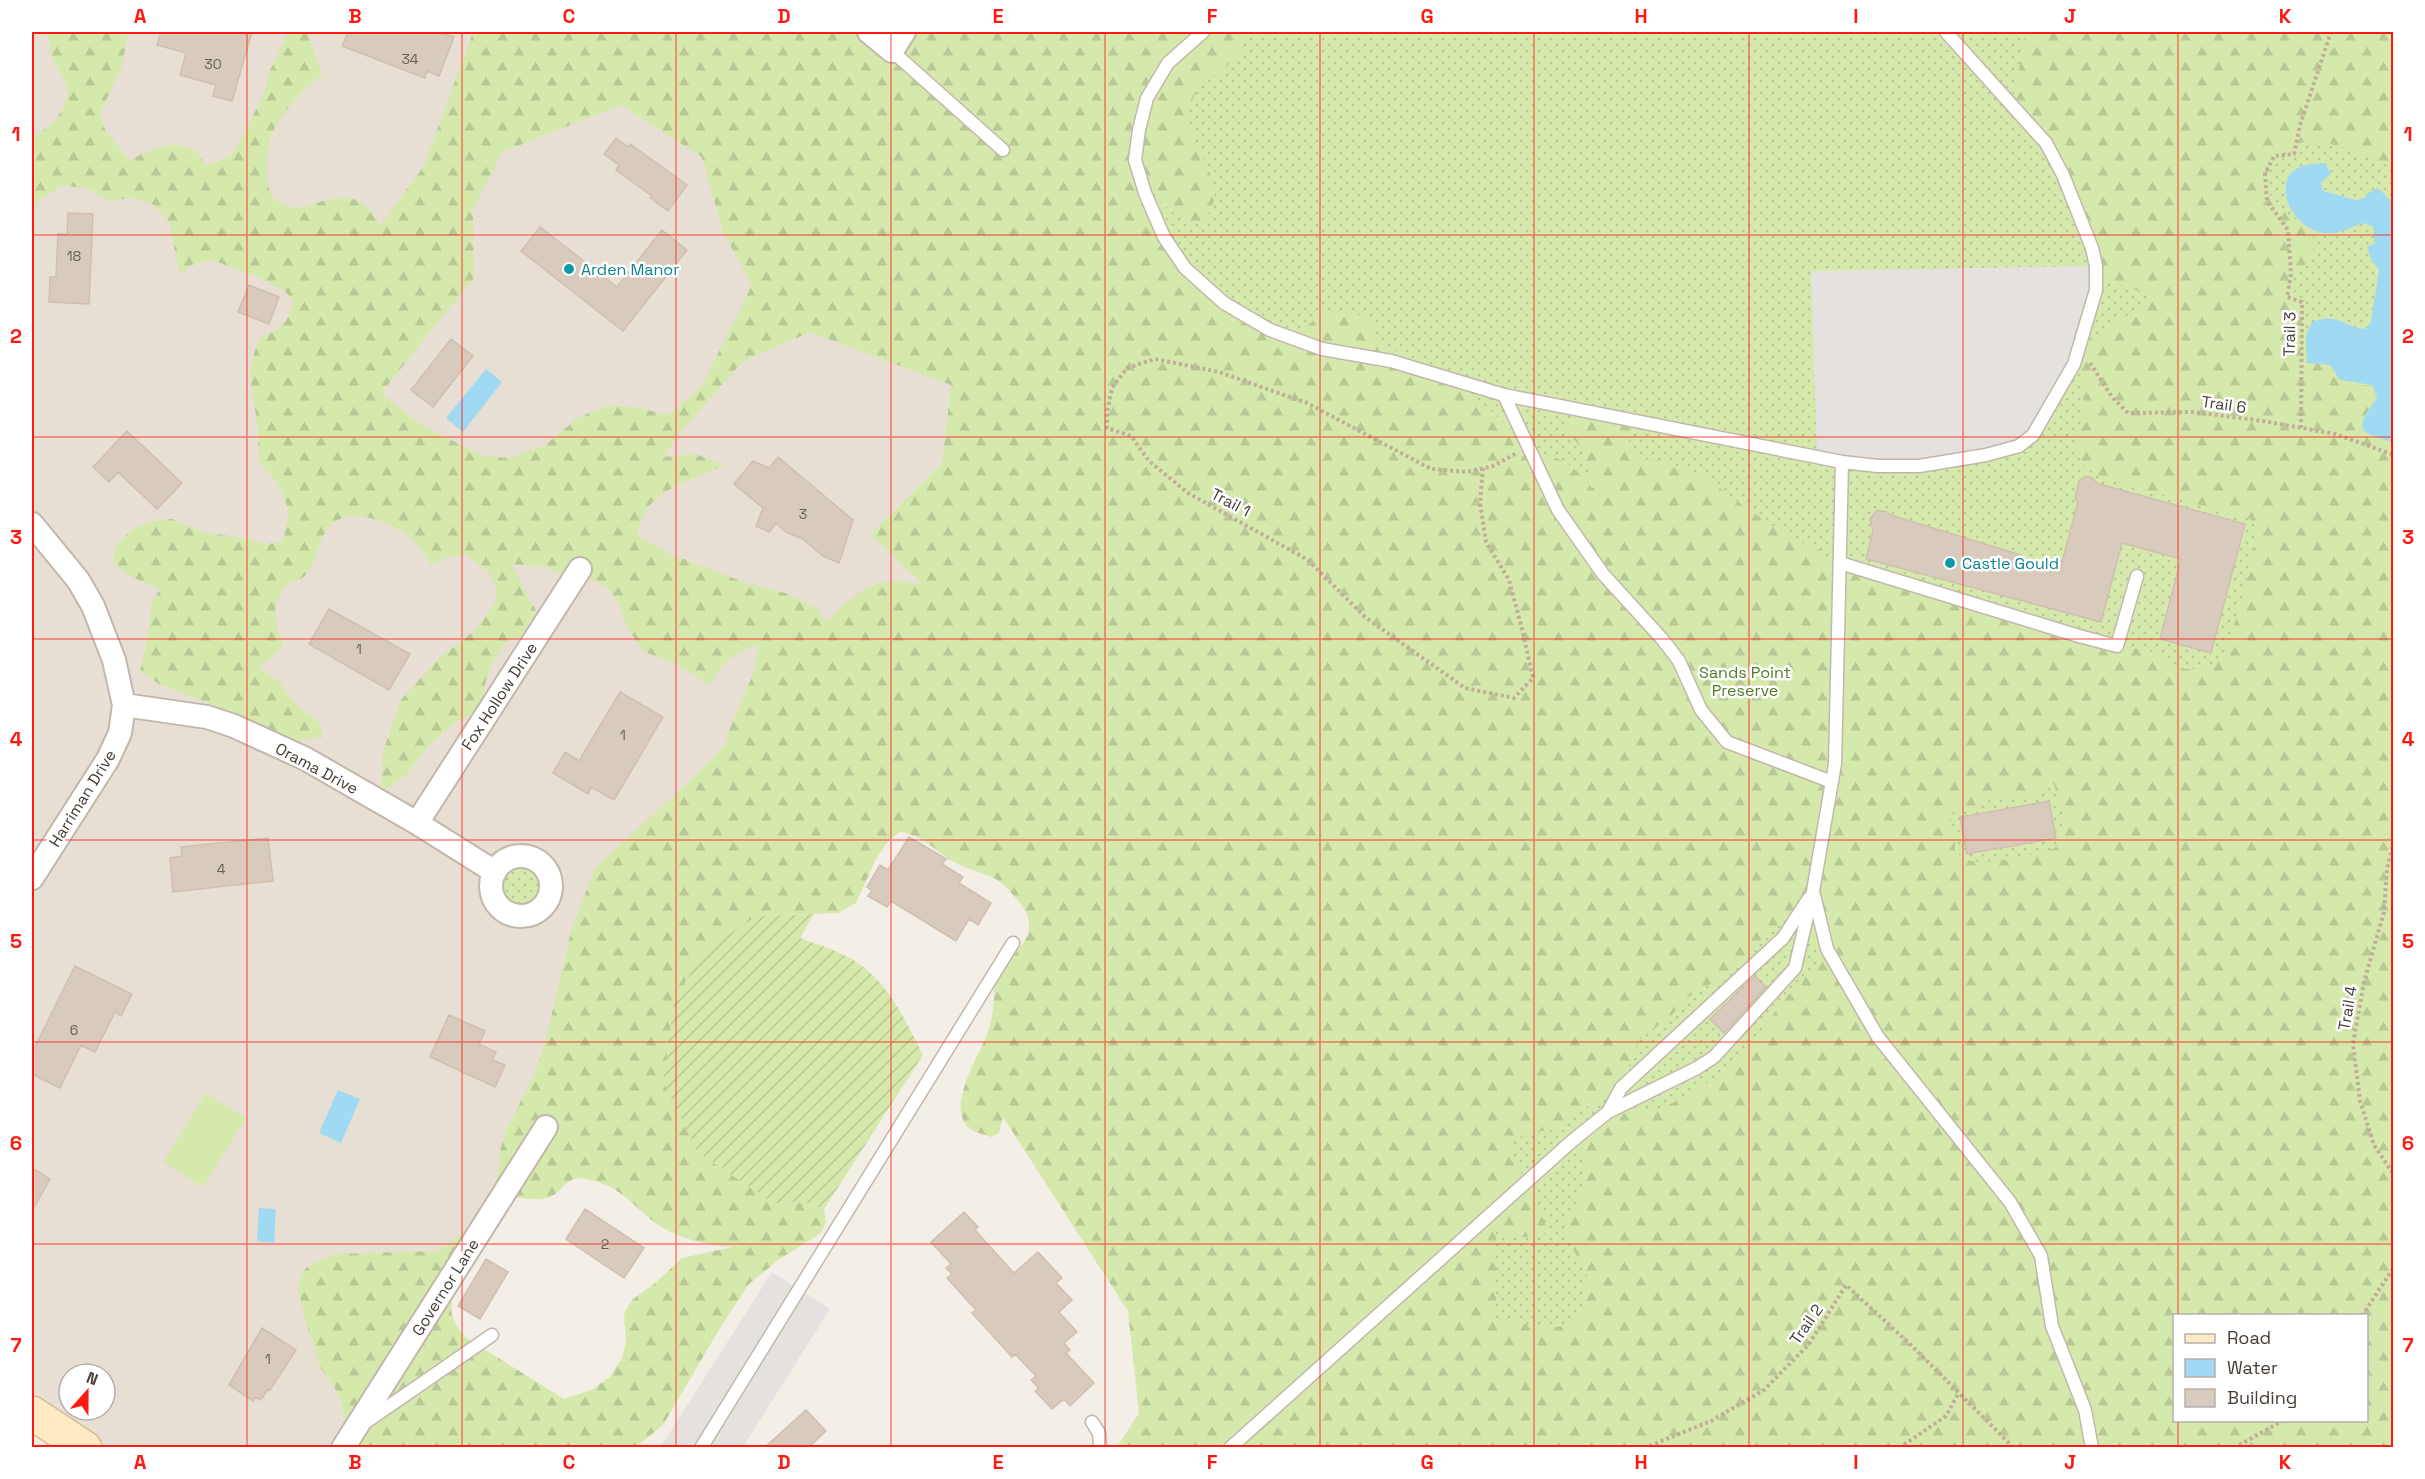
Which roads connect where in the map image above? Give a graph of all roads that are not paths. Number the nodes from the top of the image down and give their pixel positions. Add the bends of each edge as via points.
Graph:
1 (868, 32) edge
2 (904, 32) edge
3 (1203, 32) edge
4 (1946, 32) edge
5 (892, 51) junction
6 (1003, 150) dead end
7 (1504, 395) junction
8 (1842, 462) junction
9 (32, 524) edge
10 (1839, 563) junction
11 (580, 569) dead end
12 (2137, 576) dead end
13 (124, 705) junction
14 (1832, 782) junction
15 (417, 823) junction
16 (495, 872) dead end
17 (32, 878) edge
18 (1813, 891) junction
19 (1013, 943) dead end
20 (1608, 1112) junction
21 (546, 1127) dead end
22 (492, 1335) dead end
23 (32, 1413) edge
24 (1092, 1422) dead end
25 (349, 1439) edge
26 (86, 1448) edge
27 (701, 1448) edge
28 (1100, 1448) edge
29 (1230, 1448) edge
30 (2092, 1448) edge

1 - 5 street
2 - 5 street
3 - 7 lane via 1168,63 1147,98 1135,160 1164,237 1185,268 1224,303 1270,330 1322,349 1391,361
4 - 8 lane via 2046,143 2092,248 2096,290 2074,364 2033,435 2019,446 1919,466
5 - 6 lane
7 - 8 lane
7 - 14 lane via 1558,510 1603,574 1679,661 1701,710 1720,735 1727,742
8 - 10 lane
9 - 13 street, Harriman Drive via 78,580 93,606 114,660
10 - 12 lane via 2117,646
10 - 14 lane
11 - 15 street, Fox Hollow Drive
13 - 15 street, Orama Drive via 207,717 234,726 306,759
13 - 17 street, Harriman Drive via 120,733 108,759
14 - 18 lane
15 - 16 street, Orama Drive
18 - 20 lane via 1783,938 1621,1088
18 - 20 lane via 1795,968 1714,1057
18 - 30 lane via 1827,949 1878,1037 2010,1202 2041,1256 2052,1326 2085,1410
19 - 27 lane
20 - 29 lane
21 - 25 street, Governor Lane
22 - 25 lane
23 - 26 main road
24 - 28 lane via 1099,1433

